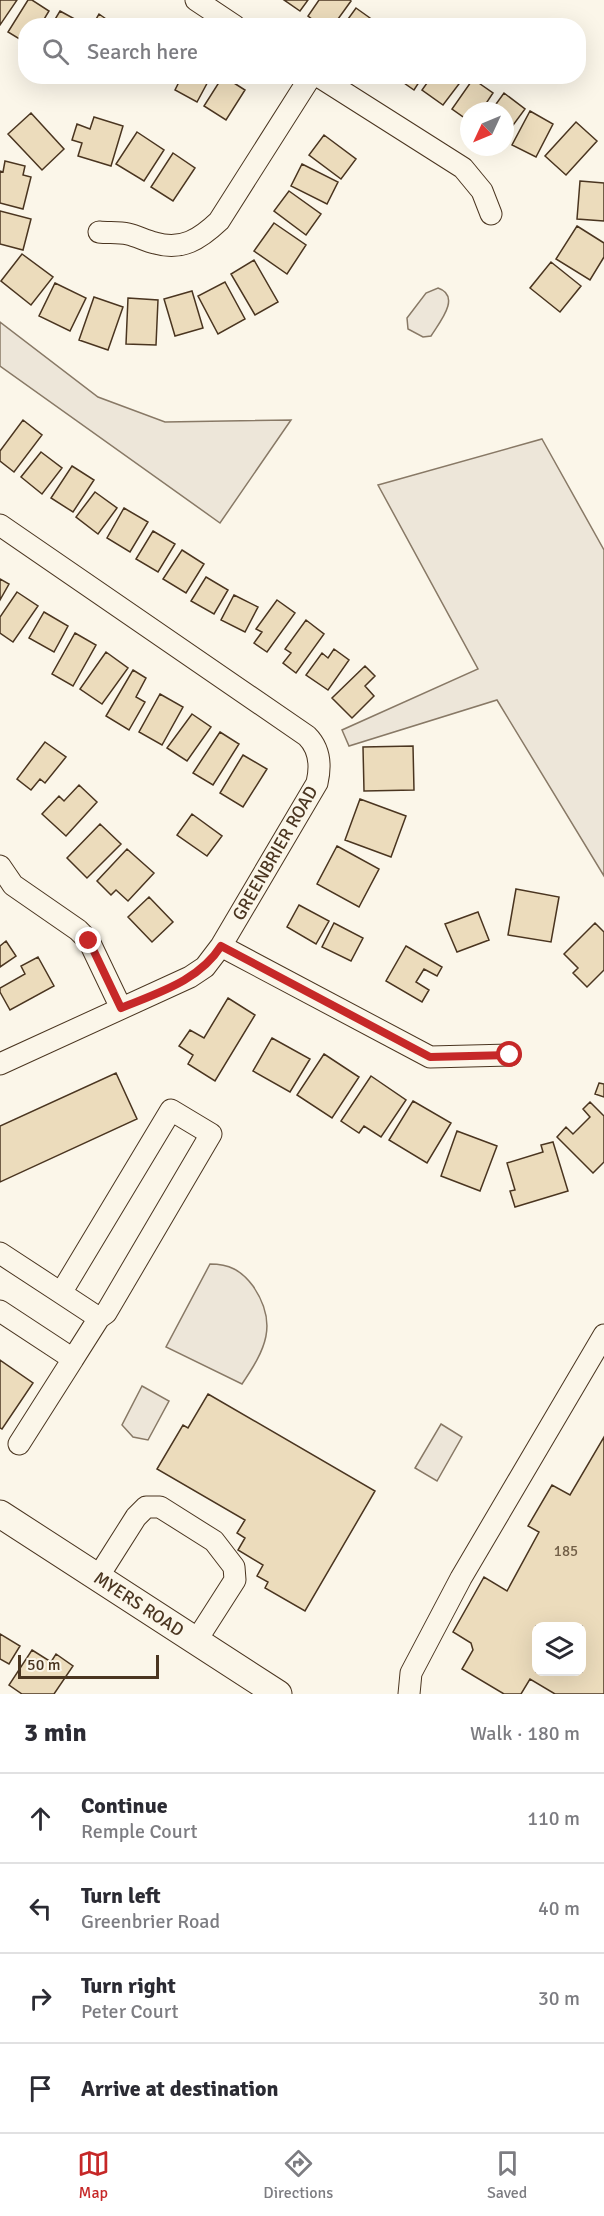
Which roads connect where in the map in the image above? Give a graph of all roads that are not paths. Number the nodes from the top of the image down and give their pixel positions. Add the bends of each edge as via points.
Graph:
1 (196, 0) edge
2 (224, 18) edge
3 (306, 84) edge
4 (331, 84) edge
5 (491, 214) dead end
6 (99, 232) dead end
7 (0, 525) edge
8 (0, 866) edge
9 (221, 946) junction
10 (121, 1008) junction
11 (510, 1055) dead end
12 (0, 1064) edge
13 (0, 1253) edge
14 (61, 1293) junction
15 (0, 1311) edge
16 (99, 1318) junction
17 (604, 1335) edge
18 (73, 1359) junction
19 (20, 1444) dead end
20 (0, 1514) edge
21 (98, 1577) junction
22 (196, 1641) junction
23 (278, 1694) edge
24 (409, 1694) edge

1 - 2 street
3 - 6 street via 219,221 204,236 173,247 128,234
4 - 5 street via 463,168 482,191
7 - 9 street, GREENBRIER ROAD via 314,743 320,773 317,783
8 - 10 street via 13,885 89,941
9 - 10 street, GREENBRIER ROAD via 205,967 190,977
9 - 11 street via 430,1057
10 - 12 street, GREENBRIER ROAD
13 - 14 street
14 - 16 street
14 - 16 street via 171,1110 211,1134 106,1313
15 - 18 street
16 - 18 street
17 - 24 street via 461,1578 411,1673
18 - 19 street
20 - 21 main road, MYERS ROAD
21 - 22 main road, MYERS ROAD
21 - 22 street via 146,1507 160,1507 214,1541 234,1567 235,1580
22 - 23 main road, MYERS ROAD

